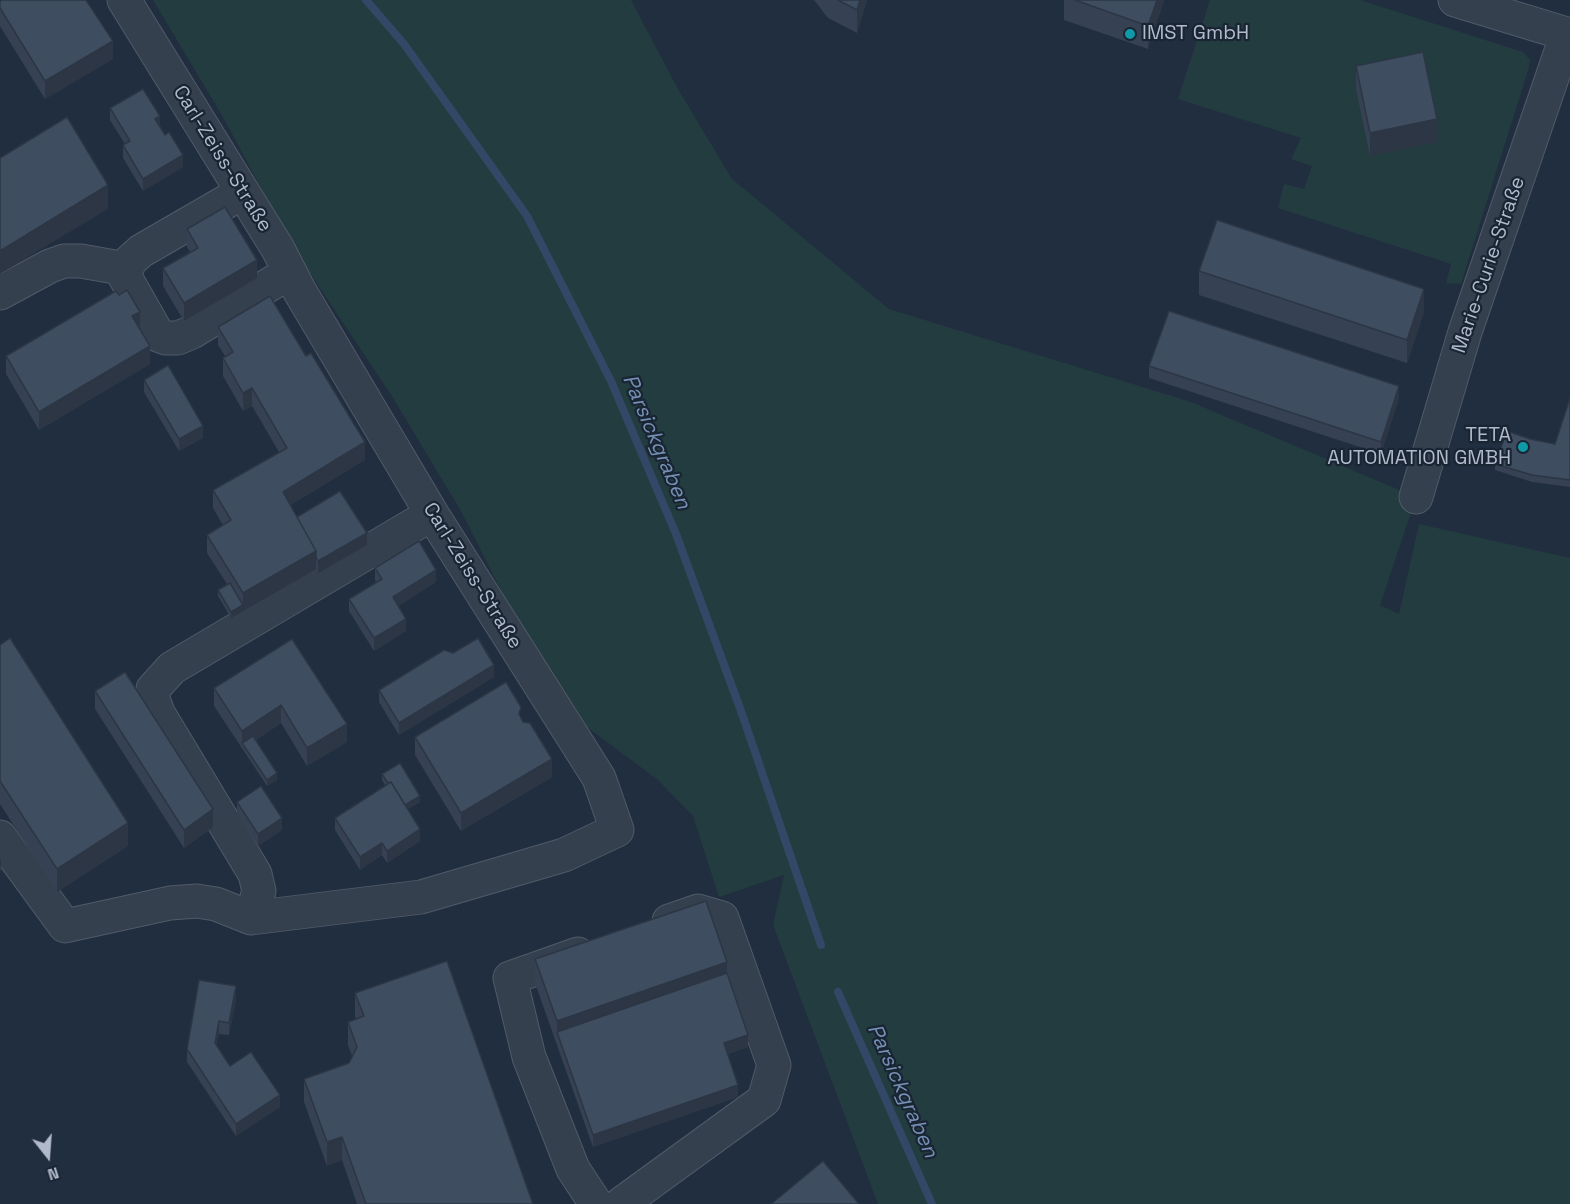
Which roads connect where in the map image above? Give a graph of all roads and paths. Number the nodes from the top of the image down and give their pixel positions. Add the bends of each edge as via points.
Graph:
1 (124, 0) edge
2 (1455, 0) edge
3 (1569, 34) edge
4 (243, 192) junction
5 (126, 268) junction
6 (290, 272) junction
7 (0, 293) edge
8 (1416, 497) dead end
9 (432, 514) junction
10 (0, 837) edge
11 (251, 918) junction
12 (642, 931) edge
13 (609, 943) edge
14 (596, 1204) edge
15 (621, 1204) edge

1 - 4 street, Carl-Zeiss-Straße
2 - 3 street
3 - 8 street, Marie-Curie-Straße via 1465,332
4 - 5 street via 141,251
4 - 6 street, Carl-Zeiss-Straße
5 - 6 street via 125,277 158,335 166,339 192,332
5 - 7 street via 64,261
6 - 9 street, Carl-Zeiss-Straße
9 - 11 street via 172,668 153,689 158,713 255,874 259,891
9 - 11 street, Carl-Zeiss-Straße via 599,778 616,830 564,855 421,897
10 - 11 street via 65,926 170,903 197,901
12 - 15 street via 698,911 722,918 774,1065 764,1100
13 - 14 street via 510,978 529,1057 573,1169

